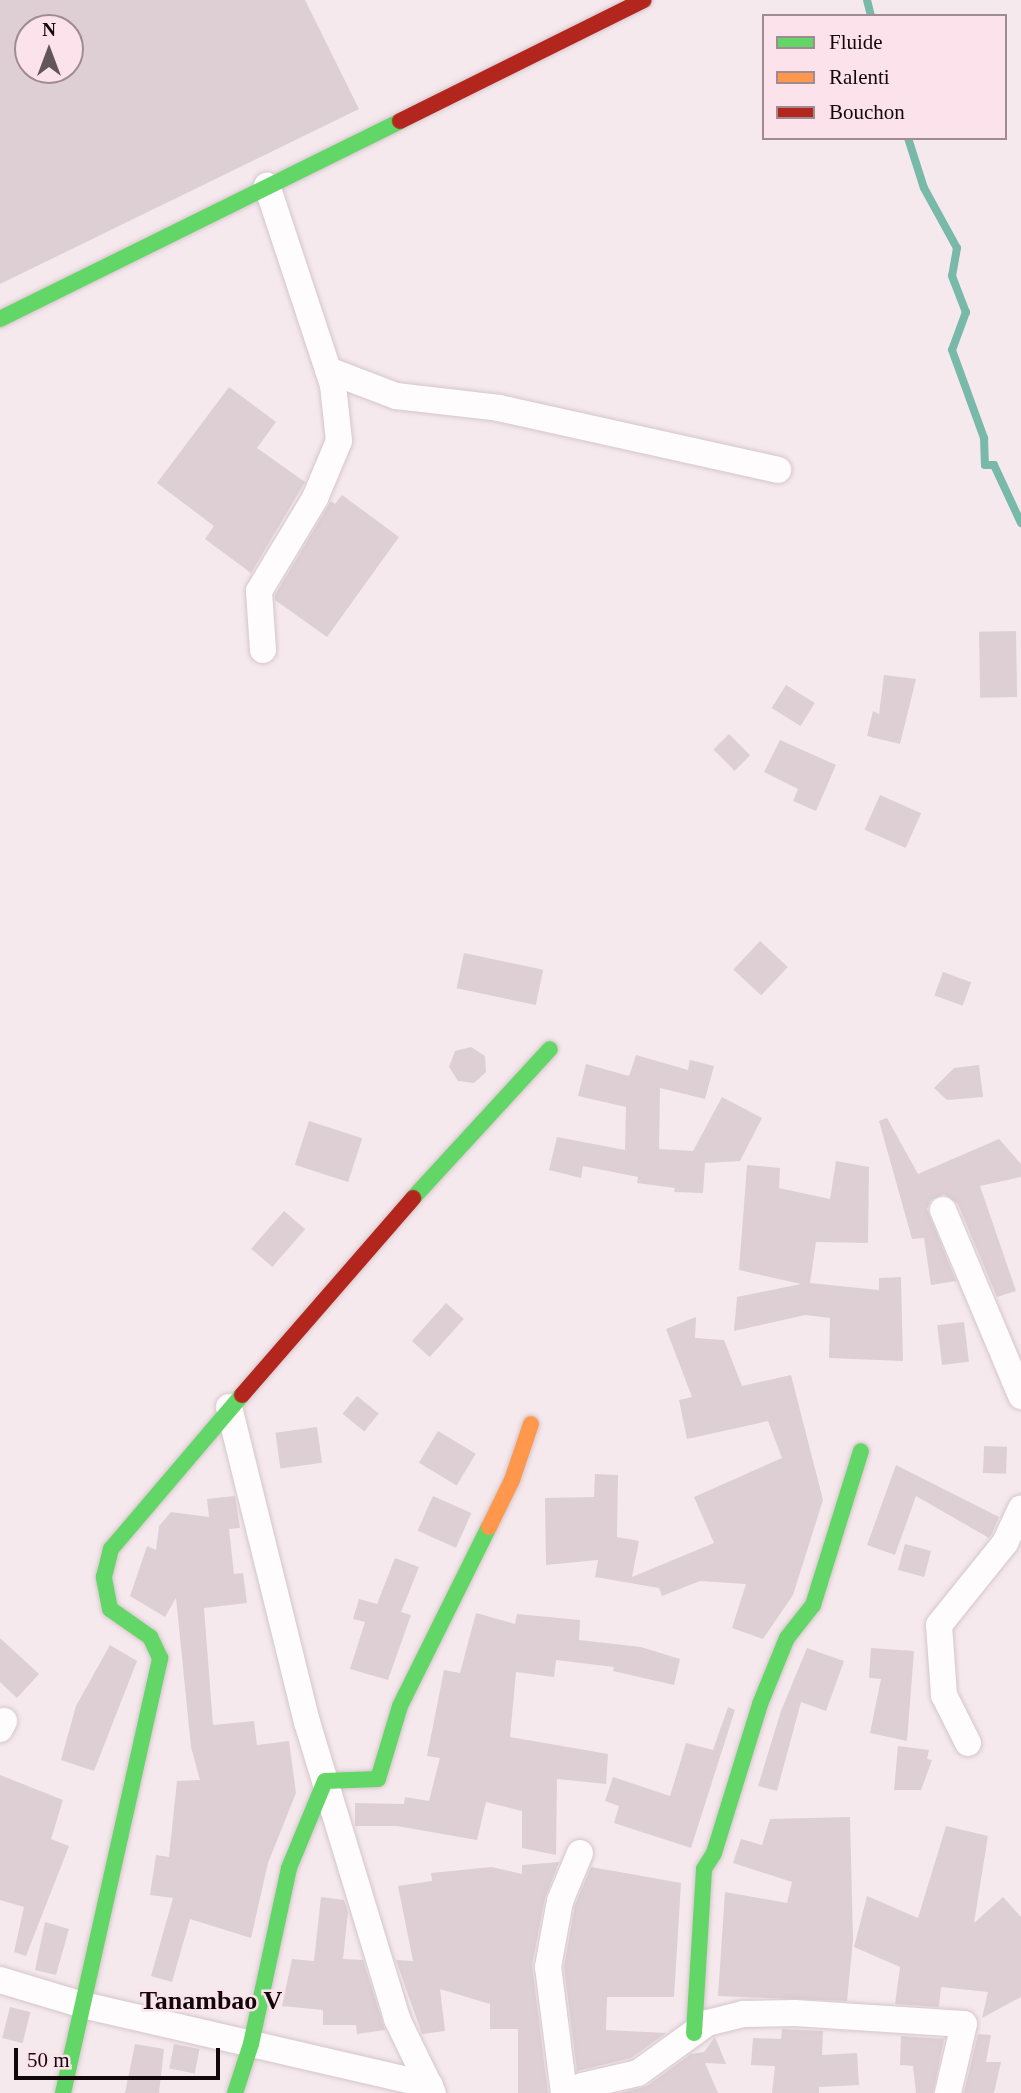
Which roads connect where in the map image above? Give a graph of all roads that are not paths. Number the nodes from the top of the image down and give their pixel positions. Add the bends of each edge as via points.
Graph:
1 (644, 0) edge
2 (267, 186) junction
3 (0, 319) edge
4 (328, 370) junction
5 (778, 470) dead end
6 (263, 650) dead end
7 (550, 1049) dead end
8 (943, 1210) dead end
9 (1021, 1396) edge
10 (229, 1406) junction
11 (531, 1424) dead end
12 (861, 1451) dead end
13 (1021, 1508) edge
14 (968, 1743) dead end
15 (325, 1781) junction
16 (580, 1853) dead end
17 (0, 1980) edge
18 (83, 2005) junction
19 (694, 2033) junction
20 (251, 2044) junction
21 (432, 2089) edge
22 (63, 2093) edge
23 (235, 2093) edge
24 (564, 2093) edge
25 (573, 2093) edge
26 (948, 2093) edge

1 - 2 street
2 - 3 street
2 - 4 street
4 - 5 street via 396,396 499,408
4 - 6 street via 339,441 315,498 259,591
7 - 10 street
8 - 9 street
10 - 15 street
10 - 18 street via 128,1524 111,1549 104,1577 110,1609 150,1637 160,1658
11 - 15 street via 512,1480 400,1706 378,1779
12 - 19 street via 813,1605 787,1638 760,1704 715,1853 704,1869
13 - 14 street via 1005,1543 939,1625 944,1695
15 - 20 street via 289,1868
15 - 21 street via 397,2019
16 - 24 street via 560,1901 548,1967
17 - 18 street
18 - 20 street
18 - 22 street
19 - 25 street via 638,2073 582,2086
19 - 26 street via 707,2023 744,2014 795,2012 964,2024
20 - 21 street
20 - 23 street

